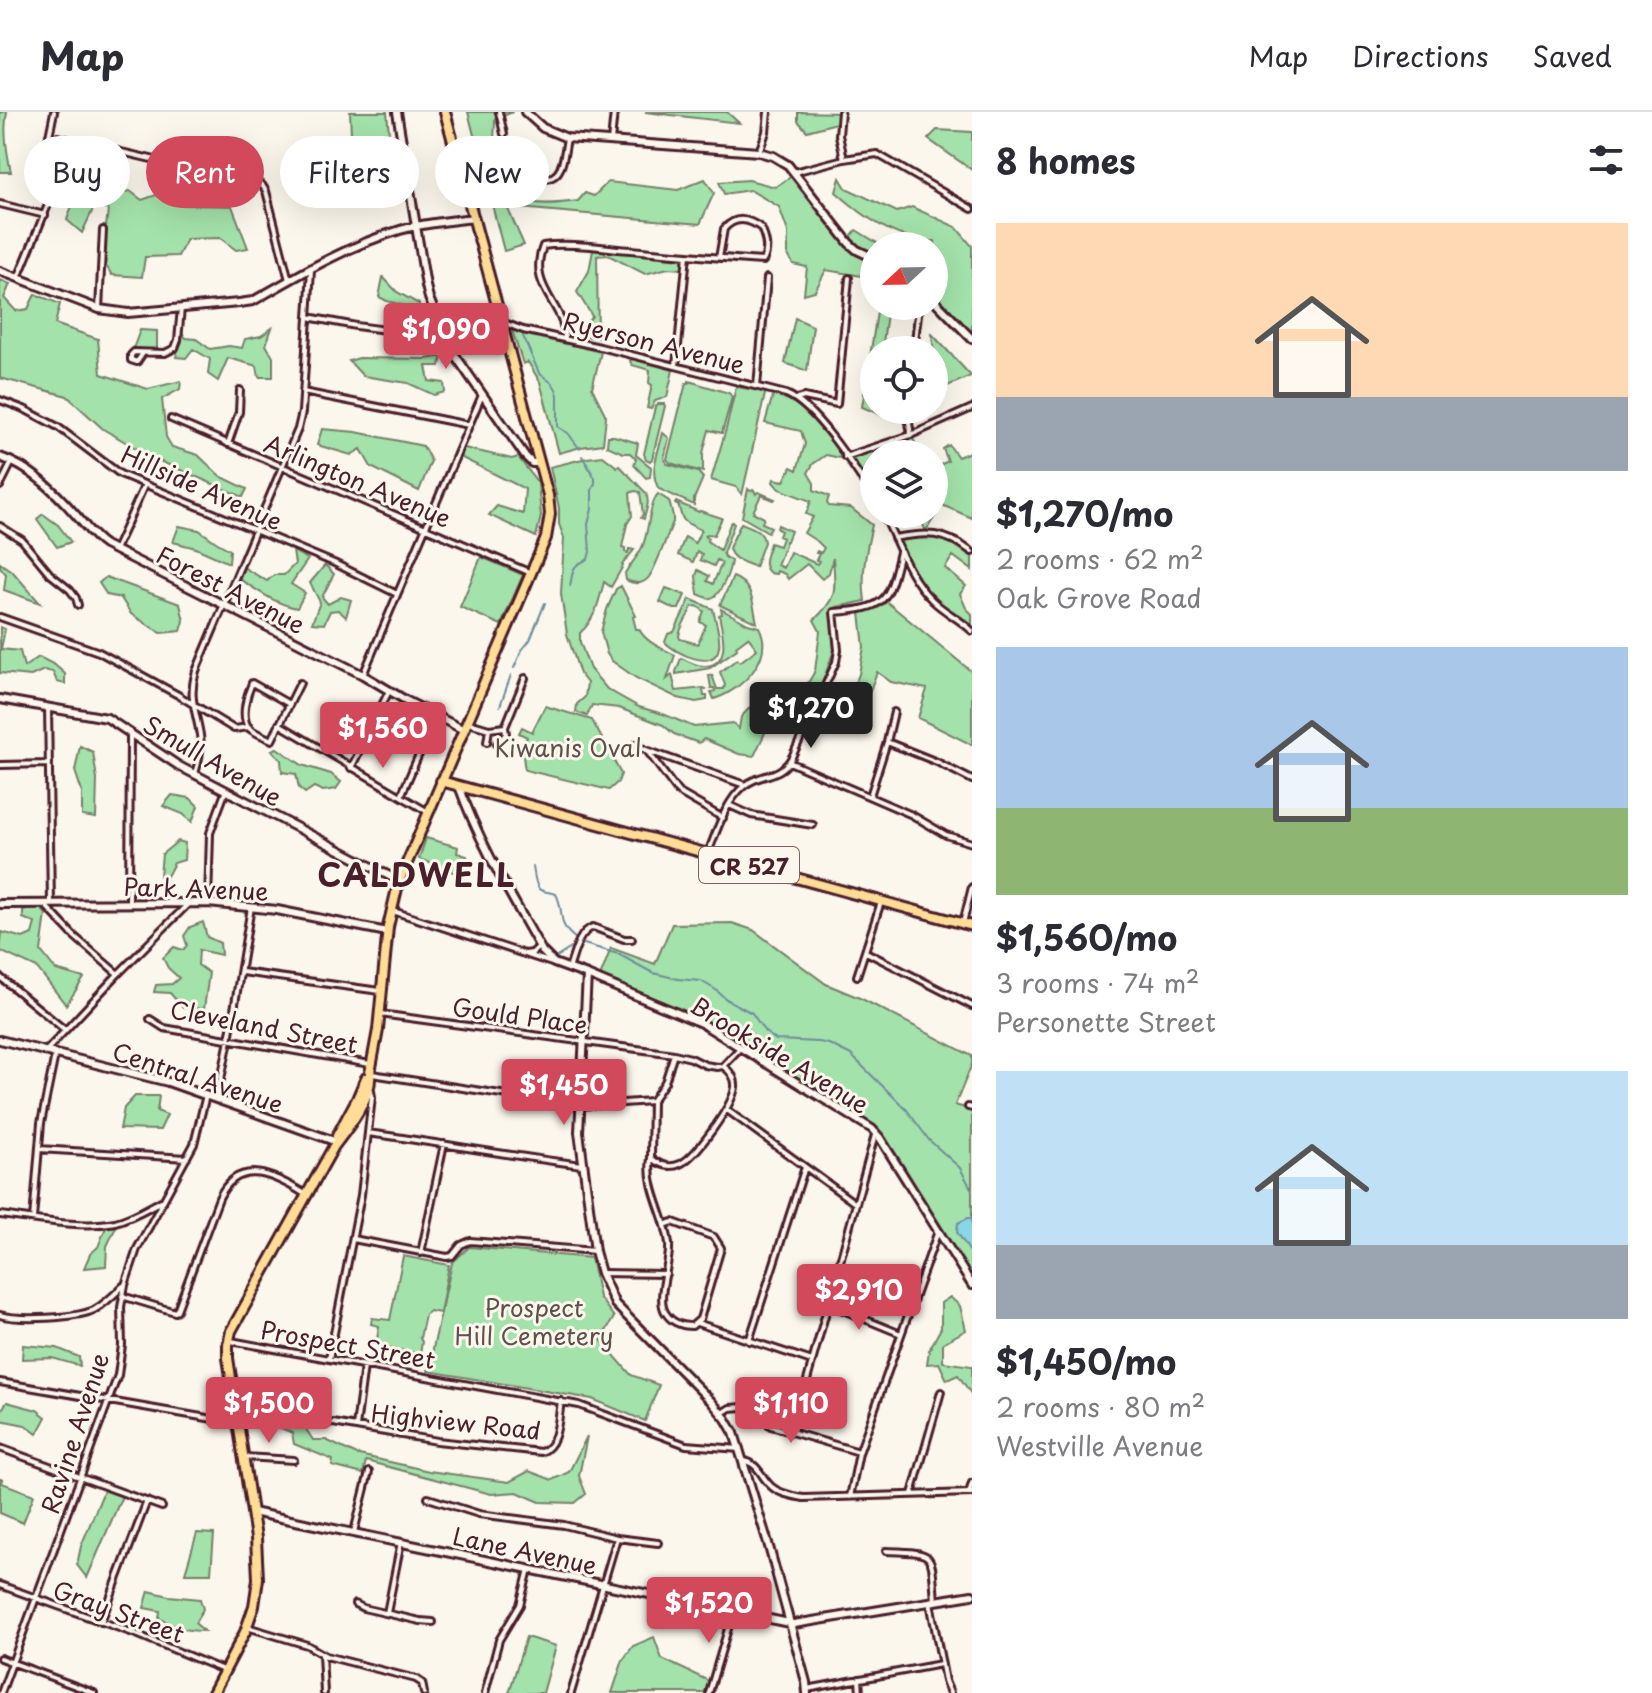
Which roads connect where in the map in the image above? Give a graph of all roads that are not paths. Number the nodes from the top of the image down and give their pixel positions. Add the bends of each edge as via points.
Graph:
1 (54, 112) edge
2 (397, 112) edge
3 (445, 112) edge
4 (499, 112) edge
5 (525, 112) edge
6 (614, 112) edge
7 (768, 112) edge
8 (843, 112) edge
9 (504, 134) dead end
10 (49, 135) junction
11 (567, 138) junction
12 (611, 142) junction
13 (759, 152) junction
14 (844, 159) junction
15 (794, 172) junction
16 (549, 178) edge
17 (0, 204) edge
18 (972, 209) edge
19 (45, 215) junction
20 (474, 218) junction
21 (416, 227) junction
22 (103, 230) dead end
23 (860, 251) edge
24 (687, 255) junction
25 (719, 258) junction
26 (311, 268) junction
27 (0, 271) edge
28 (18, 278) junction
29 (767, 278) dead end
30 (849, 278) dead end
31 (289, 280) junction
32 (181, 308) junction
33 (99, 309) junction
34 (948, 314) edge
35 (308, 317) junction
36 (502, 322) junction
37 (445, 338) junction
38 (565, 339) junction
39 (972, 339) edge
40 (143, 353) dead end
41 (676, 366) junction
42 (757, 386) junction
43 (240, 390) dead end
44 (303, 392) junction
45 (482, 395) junction
46 (797, 399) junction
47 (0, 400) edge
48 (972, 408) edge
49 (171, 419) dead end
50 (909, 424) edge
51 (469, 425) junction
52 (911, 435) junction
53 (228, 444) junction
54 (0, 457) edge
55 (845, 457) junction
56 (12, 462) junction
57 (540, 463) junction
58 (282, 468) junction
59 (860, 478) edge
60 (145, 484) junction
61 (0, 486) edge
62 (0, 526) edge
63 (425, 528) junction
64 (889, 528) edge
65 (255, 530) junction
66 (894, 538) junction
67 (115, 550) junction
68 (900, 552) junction
69 (972, 552) edge
70 (531, 573) junction
71 (397, 594) junction
72 (224, 604) junction
73 (78, 605) dead end
74 (0, 617) edge
75 (972, 631) edge
76 (363, 675) junction
77 (525, 678) dead end
78 (300, 683) dead end
79 (389, 690) junction
80 (0, 699) edge
81 (193, 703) junction
82 (289, 704) junction
83 (48, 707) junction
84 (894, 712) dead end
85 (279, 724) junction
86 (465, 726) junction
87 (249, 727) junction
88 (505, 727) junction
89 (492, 729) junction
90 (130, 733) junction
91 (487, 742) dead end
92 (887, 742) junction
93 (421, 744) dead end
94 (636, 744) dead end
95 (646, 750) junction
96 (789, 762) junction
97 (49, 764) junction
98 (0, 765) edge
99 (351, 768) junction
100 (195, 774) junction
101 (972, 780) edge
102 (441, 781) junction
103 (745, 785) junction
104 (459, 786) junction
105 (226, 790) junction
106 (401, 796) junction
107 (870, 796) junction
108 (729, 805) junction
109 (428, 812) junction
110 (723, 818) junction
111 (813, 825) dead end
112 (969, 842) edge
113 (708, 853) junction
114 (399, 881) junction
115 (972, 887) edge
116 (881, 902) junction
117 (43, 903) junction
118 (51, 903) junction
119 (129, 903) junction
120 (189, 903) junction
121 (208, 903) junction
122 (0, 904) edge
123 (251, 907) junction
124 (391, 910) junction
125 (967, 924) edge
126 (387, 932) junction
127 (632, 939) dead end
128 (539, 947) junction
129 (866, 952) junction
130 (522, 954) junction
131 (554, 963) junction
132 (569, 969) junction
133 (241, 972) junction
134 (118, 974) junction
135 (587, 975) junction
136 (857, 976) dead end
137 (0, 977) edge
138 (382, 992) junction
139 (972, 1006) edge
140 (380, 1014) junction
141 (150, 1019) dead end
142 (65, 1030) junction
143 (0, 1040) edge
144 (229, 1040) junction
145 (583, 1042) junction
146 (741, 1047) junction
147 (45, 1052) junction
148 (674, 1054) junction
149 (55, 1055) junction
150 (723, 1066) junction
151 (371, 1069) junction
152 (369, 1085) junction
153 (207, 1095) junction
154 (217, 1099) junction
155 (652, 1101) junction
156 (357, 1105) junction
157 (579, 1106) junction
158 (727, 1110) junction
159 (369, 1118) junction
160 (875, 1132) junction
161 (368, 1133) junction
162 (337, 1142) junction
163 (444, 1144) junction
164 (39, 1149) junction
165 (187, 1158) junction
166 (651, 1158) junction
167 (582, 1165) junction
168 (805, 1167) junction
169 (307, 1195) junction
170 (164, 1200) junction
171 (856, 1204) junction
172 (0, 1215) edge
173 (33, 1219) junction
174 (667, 1224) junction
175 (938, 1231) junction
176 (353, 1239) junction
177 (595, 1251) junction
178 (421, 1253) junction
179 (601, 1273) junction
180 (666, 1274) junction
181 (125, 1285) junction
182 (972, 1285) edge
183 (122, 1296) junction
184 (828, 1304) junction
185 (0, 1315) edge
186 (697, 1323) junction
187 (901, 1334) junction
188 (229, 1341) junction
189 (749, 1341) junction
190 (329, 1359) junction
191 (812, 1361) junction
192 (364, 1366) junction
193 (0, 1382) edge
194 (941, 1392) dead end
195 (109, 1401) junction
196 (561, 1401) junction
197 (722, 1413) junction
198 (238, 1423) junction
199 (333, 1423) dead end
200 (356, 1427) junction
201 (793, 1431) junction
202 (0, 1448) edge
203 (740, 1449) junction
204 (859, 1452) junction
205 (243, 1457) junction
206 (294, 1460) dead end
207 (744, 1461) junction
208 (369, 1472) dead end
209 (80, 1478) junction
210 (972, 1483) edge
211 (970, 1493) edge
212 (912, 1495) junction
213 (850, 1497) junction
214 (428, 1498) dead end
215 (147, 1501) junction
216 (162, 1507) dead end
217 (252, 1512) junction
218 (354, 1532) junction
219 (617, 1538) junction
220 (401, 1542) junction
221 (658, 1543) dead end
222 (886, 1551) dead end
223 (529, 1569) junction
224 (0, 1585) edge
225 (604, 1585) junction
226 (972, 1595) edge
227 (36, 1599) junction
228 (673, 1599) junction
229 (932, 1602) junction
230 (355, 1604) dead end
231 (733, 1612) junction
232 (387, 1613) junction
233 (667, 1621) dead end
234 (101, 1622) junction
235 (433, 1622) dead end
236 (790, 1624) junction
237 (247, 1627) junction
238 (322, 1654) junction
239 (0, 1658) edge
240 (12, 1663) junction
241 (941, 1664) junction
242 (225, 1671) junction
243 (859, 1679) junction
244 (807, 1691) edge
245 (216, 1692) edge
246 (1, 1693) edge
247 (94, 1693) edge
248 (324, 1693) edge
249 (424, 1693) edge
250 (485, 1693) edge
251 (571, 1693) edge
252 (709, 1693) edge
253 (860, 1693) edge
254 (950, 1693) edge

1 - 10 street
2 - 21 street
3 - 20 main road
4 - 9 street
5 - 11 street via 543,128
6 - 12 street
7 - 13 street
8 - 14 street via 839,135
10 - 19 street via 51,192
10 - 31 street via 262,185
11 - 12 street
11 - 16 street via 562,169
12 - 13 street
13 - 15 street via 778,158
14 - 15 street
14 - 18 street via 883,156
15 - 23 street
17 - 19 street
19 - 28 street
20 - 21 street
20 - 36 main road
21 - 26 street
21 - 37 street via 429,298
22 - 33 street
24 - 25 street
24 - 38 street via 543,246 541,283 563,323
24 - 41 street
25 - 25 street via 763,261 766,240 761,228 733,221 724,229
26 - 31 street
26 - 35 street
27 - 28 street
28 - 33 street
29 - 42 street
30 - 46 street, Ryerson Avenue via 837,404
31 - 32 street via 253,301
32 - 33 street via 122,313
32 - 40 street via 175,348
34 - 39 street
35 - 37 street
35 - 44 street
36 - 37 street
36 - 38 street, Ryerson Avenue
36 - 57 main road
37 - 45 street
38 - 41 street, Ryerson Avenue
41 - 42 street, Ryerson Avenue
42 - 46 street, Ryerson Avenue
43 - 53 street
44 - 51 street
44 - 58 street via 298,429
45 - 51 street
45 - 57 street via 525,456
46 - 55 street via 813,412
47 - 60 street, Hillside Avenue via 42,417 120,474
48 - 52 street
49 - 53 street, Arlington Avenue
50 - 52 street
51 - 63 street
52 - 55 street
53 - 58 street, Arlington Avenue
54 - 56 street, Forest Avenue
55 - 59 street
56 - 61 street
56 - 67 street, Forest Avenue via 44,483 97,540
57 - 70 main road via 550,520
58 - 63 street, Arlington Avenue
58 - 65 street
60 - 65 street, Hillside Avenue
60 - 67 street
62 - 73 street via 22,540
63 - 70 street, Arlington Avenue
63 - 71 street
64 - 66 street
65 - 71 street, Hillside Avenue
65 - 72 street
66 - 68 street
66 - 69 street via 937,534
67 - 72 street, Forest Avenue
68 - 75 street via 934,602
68 - 96 street via 890,591 882,601 834,612 836,662
70 - 86 main road
71 - 76 street
72 - 76 street, Forest Avenue
72 - 81 street via 196,671
74 - 81 street via 99,652
76 - 79 street, Forest Avenue
77 - 88 street
78 - 82 street
79 - 86 street, Forest Avenue
79 - 99 street
80 - 83 street, Smull Avenue
81 - 87 street via 234,729
81 - 100 street via 201,751
82 - 85 street
82 - 87 street via 252,683 246,697
83 - 90 street, Smull Avenue via 107,718
83 - 97 street
84 - 92 street
85 - 87 street via 272,740
85 - 99 street
86 - 89 street
86 - 102 main road
88 - 89 street
88 - 89 street via 497,744 499,735
89 - 91 street
90 - 100 street, Smull Avenue
90 - 119 street
92 - 101 street
92 - 107 street
93 - 106 street
94 - 95 street
95 - 103 street
95 - 110 street via 678,792
96 - 103 street
96 - 107 street
97 - 98 street
97 - 118 street
99 - 106 street
100 - 105 street, Smull Avenue
102 - 104 main road, CR 527
102 - 109 main road
103 - 108 street
104 - 113 main road, CR 527
104 - 128 street via 492,864
105 - 114 street, Smull Avenue
105 - 121 street via 210,833
106 - 109 street
107 - 112 street
108 - 110 street
108 - 111 street via 751,815
109 - 114 main road
110 - 113 street
113 - 116 main road, CR 527
114 - 124 main road
115 - 125 street
116 - 125 main road, CR 527
116 - 129 street
117 - 118 street, Park Avenue
117 - 122 street, Park Avenue
117 - 134 street
118 - 119 street, Park Avenue
119 - 120 street, Park Avenue
120 - 121 street, Park Avenue
120 - 134 street
121 - 123 street, Park Avenue
123 - 126 street, Park Avenue
123 - 133 street
124 - 126 main road
124 - 130 street
126 - 138 main road
127 - 132 street via 588,928
128 - 130 street
128 - 131 street
129 - 136 street
129 - 139 street
130 - 131 street
131 - 132 street, Brookside Avenue
132 - 135 street, Brookside Avenue
133 - 138 street
133 - 144 street
134 - 142 street
135 - 145 street
135 - 146 street, Brookside Avenue via 692,1019
137 - 142 street
138 - 140 main road
140 - 145 street, Gould Place
140 - 151 main road
141 - 144 street, Cleveland Street via 164,1028
142 - 147 street
143 - 147 street, Central Avenue
144 - 151 street, Cleveland Street
144 - 154 street
145 - 148 street, Gould Place
145 - 157 street
146 - 150 street
146 - 160 street, Brookside Avenue
147 - 149 street, Central Avenue
148 - 150 street, Gould Place
148 - 155 street
149 - 153 street, Central Avenue
149 - 164 street
150 - 158 street via 735,1087
151 - 152 main road
151 - 156 main road
151 - 157 street, Cleveland Street
152 - 156 main road
152 - 159 street
153 - 154 street, Central Avenue
153 - 165 street, Ravine Avenue
154 - 162 street, Central Avenue
155 - 157 street, Cleveland Street
155 - 166 street
156 - 159 street
156 - 162 main road
157 - 167 street
158 - 166 street via 679,1165 664,1166
158 - 168 street
159 - 161 street
160 - 171 street
160 - 175 street, Brookside Avenue
161 - 163 street
161 - 176 street
162 - 169 main road
163 - 167 street
163 - 178 street
164 - 165 street
164 - 173 street
165 - 170 street, Ravine Avenue
166 - 174 street via 653,1188
167 - 177 street
168 - 171 street
168 - 189 street
169 - 183 street via 264,1174 237,1178 219,1198 177,1310
169 - 188 main road
170 - 173 street via 106,1223
170 - 181 street, Ravine Avenue via 137,1249
171 - 184 street
172 - 173 street
174 - 180 street
174 - 186 street via 701,1231 720,1245
175 - 182 street, Brookside Avenue
175 - 187 street
176 - 178 street
176 - 190 street
177 - 178 street via 470,1241 452,1256
177 - 179 street
179 - 180 street
179 - 197 street via 620,1310
180 - 186 street via 665,1312 684,1326
181 - 183 street, Ravine Avenue
181 - 185 street via 89,1312 20,1319
183 - 195 street, Ravine Avenue via 120,1360
184 - 187 street
184 - 191 street
186 - 189 street
187 - 204 street
188 - 190 street, Prospect Street
188 - 198 main road
189 - 191 street
190 - 192 street, Prospect Street
191 - 201 street
192 - 196 street, Prospect Street
192 - 200 street, Highview Road
193 - 195 street
194 - 212 street
195 - 198 street
195 - 209 street, Ravine Avenue
196 - 200 street, Highview Road via 553,1444 541,1452
196 - 203 street, Prospect Street via 686,1445
197 - 201 street via 743,1407 767,1424
197 - 203 street
198 - 205 main road
199 - 200 street, Highview Road
201 - 204 street
202 - 209 street
203 - 207 street
204 - 213 street
205 - 206 street
205 - 217 main road
207 - 213 street via 783,1493
207 - 236 street
208 - 218 street
209 - 215 street
209 - 227 street, Ravine Avenue
210 - 211 street
211 - 212 street
212 - 213 street
214 - 219 street via 479,1514
215 - 216 street
215 - 234 street
217 - 218 street, Lane Avenue
217 - 237 main road via 258,1579
218 - 220 street, Lane Avenue
219 - 221 street
219 - 225 street
220 - 223 street, Lane Avenue
220 - 232 street
222 - 229 street via 927,1555 933,1566
223 - 225 street, Lane Avenue
223 - 250 street via 520,1605 499,1640
224 - 227 street, Gray Street
225 - 228 street, Lane Avenue
225 - 251 street
226 - 229 street, Lane Avenue
227 - 234 street, Gray Street
227 - 240 street, Ravine Avenue
228 - 231 street, Lane Avenue
228 - 233 street
229 - 236 street, Lane Avenue
229 - 241 street
230 - 232 street
231 - 236 street, Lane Avenue
231 - 252 street
232 - 235 street
234 - 242 street, Gray Street
236 - 244 street
237 - 238 street
237 - 242 main road
238 - 248 street
238 - 249 street via 416,1679
239 - 240 street
240 - 246 street, Ravine Avenue
240 - 247 street
241 - 243 street
241 - 254 street
242 - 245 main road
243 - 244 street
243 - 253 street

